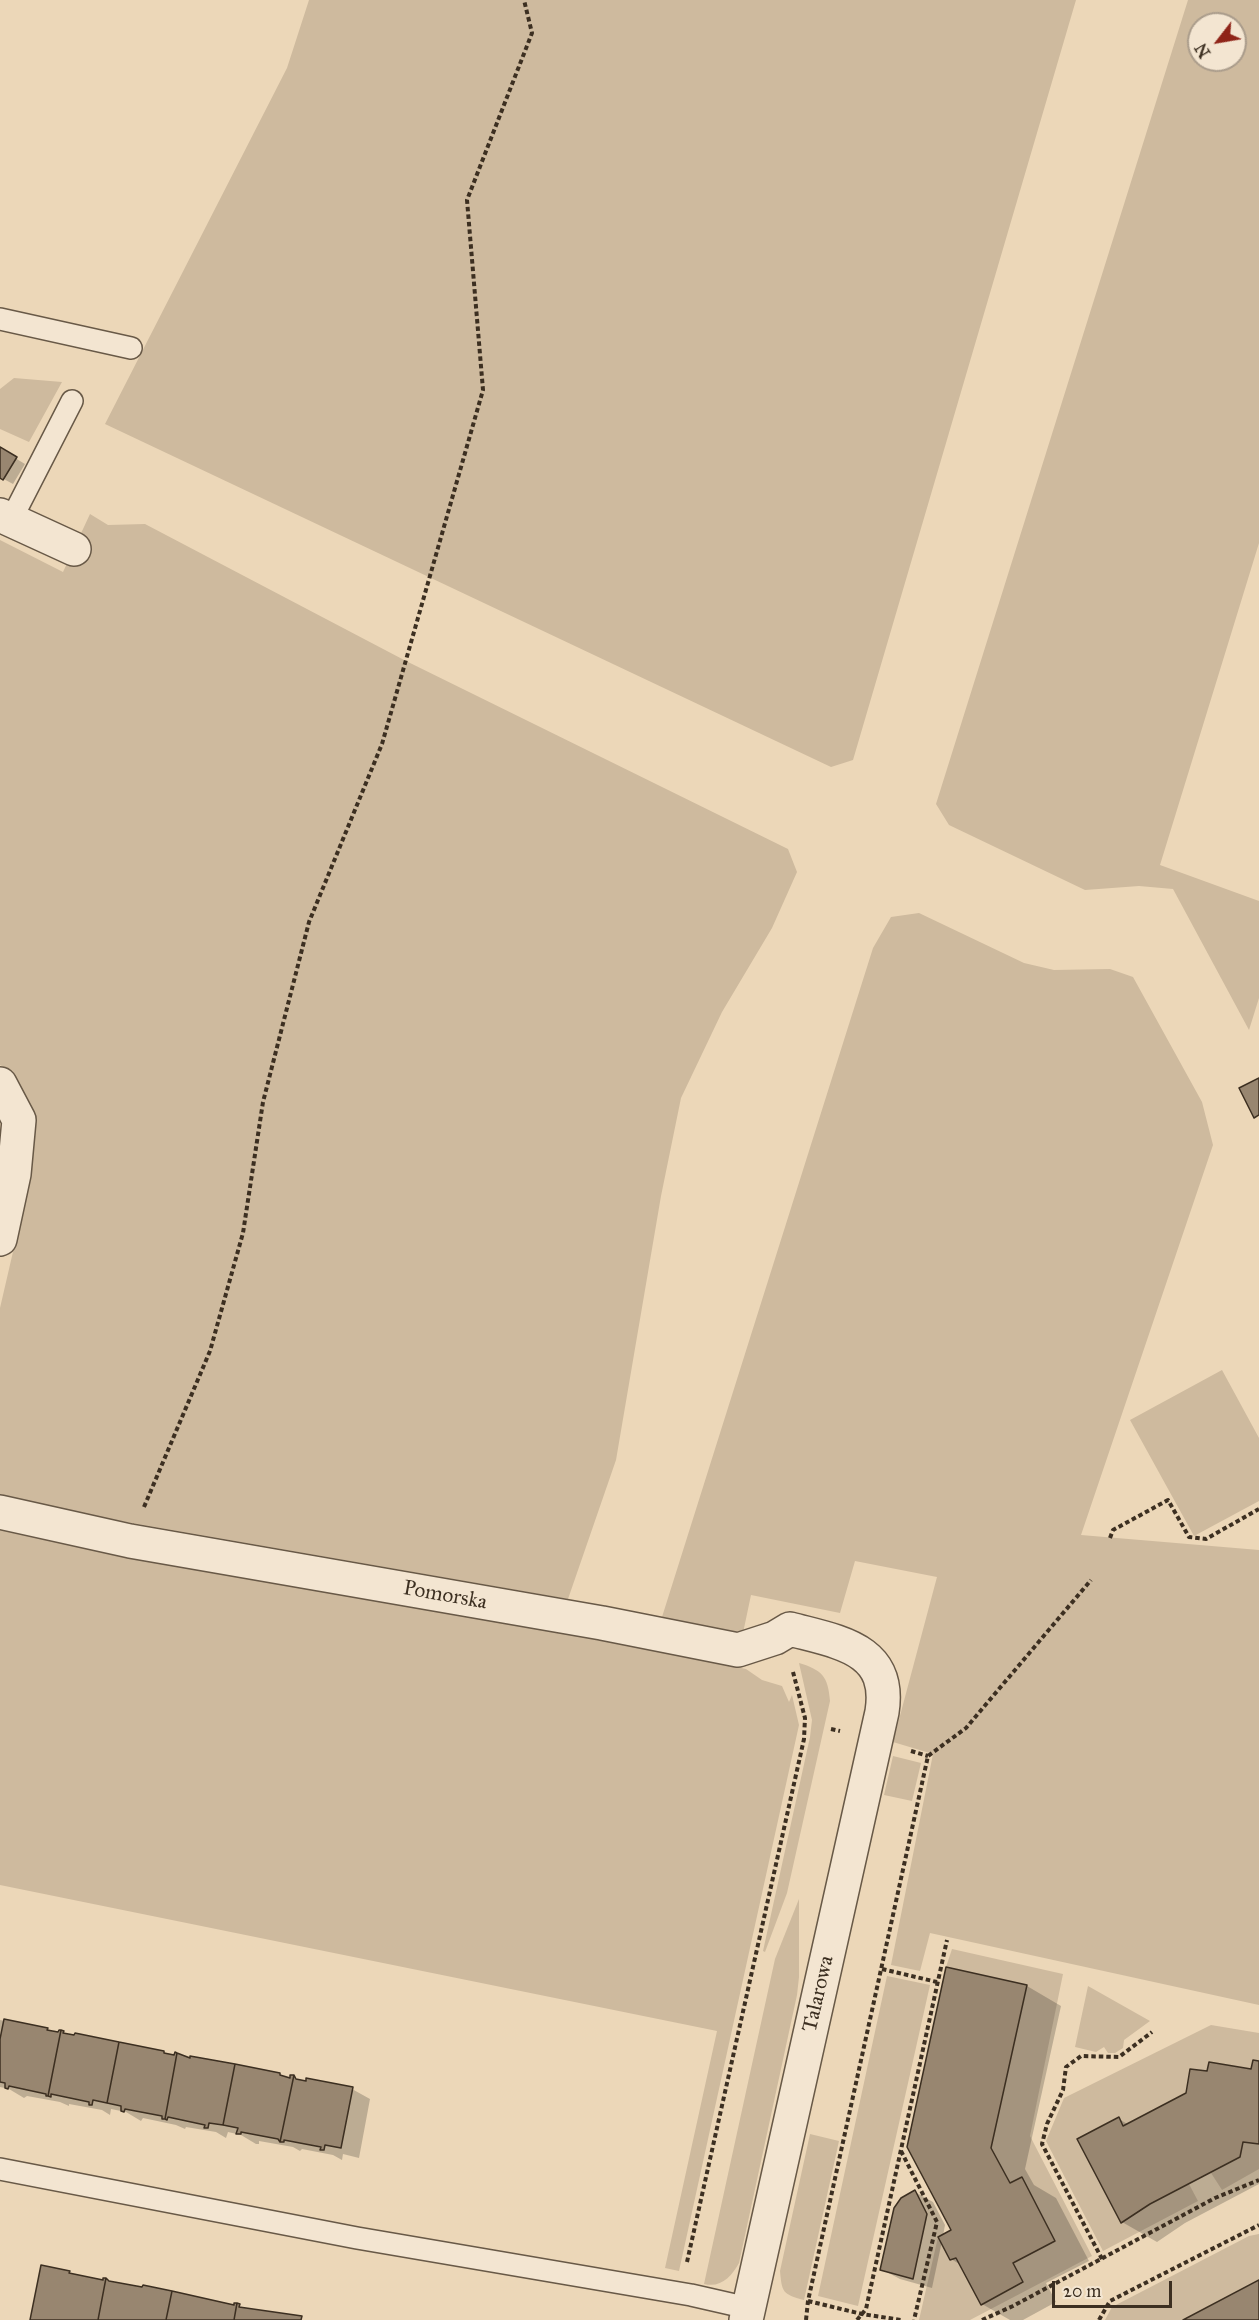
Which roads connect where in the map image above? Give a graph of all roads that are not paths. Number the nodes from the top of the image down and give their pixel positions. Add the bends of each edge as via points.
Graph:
1 (0, 319) edge
2 (131, 348) dead end
3 (72, 401) dead end
4 (6, 518) edge
5 (74, 549) dead end
6 (0, 1084) edge
7 (0, 1239) edge
8 (0, 1512) edge
9 (877, 1669) joint
10 (0, 2169) edge
11 (747, 2314) edge

1 - 2 lane
3 - 4 lane
4 - 5 street
6 - 7 street via 19,1120 14,1173
8 - 9 street, Pomorska via 130,1541 738,1650 790,1629 840,1642
9 - 11 street, Talarowa via 885,1695 882,1712
10 - 11 lane via 357,2238 680,2293

